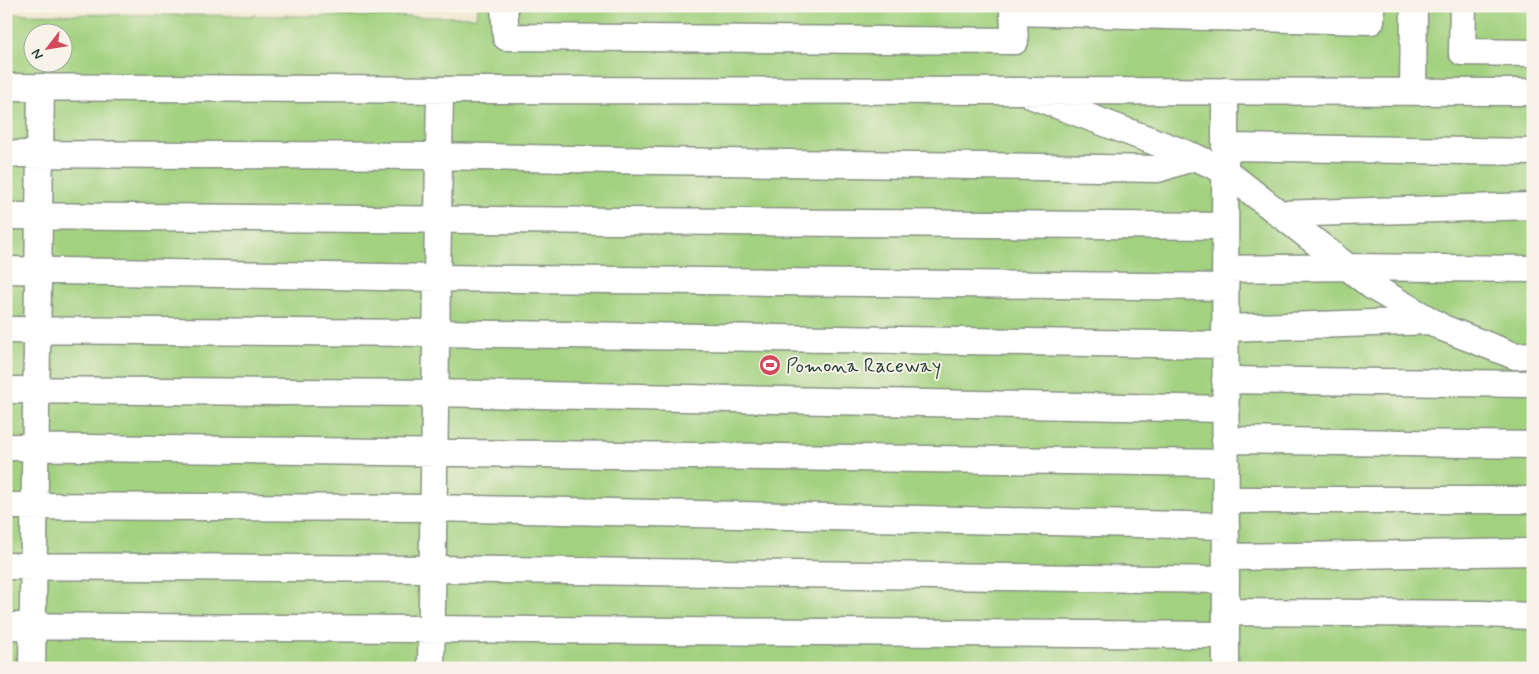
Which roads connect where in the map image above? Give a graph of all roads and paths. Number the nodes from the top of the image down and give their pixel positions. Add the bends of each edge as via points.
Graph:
1 (504, 6) edge
2 (1371, 6) edge
3 (1414, 6) edge
4 (1463, 6) edge
5 (1013, 9) edge
6 (1533, 53) edge
7 (6, 87) edge
8 (41, 87) junction
9 (440, 90) junction
10 (1018, 90) junction
11 (1225, 91) junction
12 (1413, 91) junction
13 (1533, 92) edge
14 (1533, 152) edge
15 (6, 154) edge
16 (40, 154) junction
17 (439, 156) junction
18 (1195, 157) junction
19 (1225, 159) junction
20 (1533, 206) edge
21 (1279, 214) junction
22 (6, 216) edge
23 (39, 217) junction
24 (438, 219) junction
25 (1225, 226) junction
26 (1347, 267) junction
27 (1533, 269) edge
28 (6, 270) edge
29 (38, 270) junction
30 (437, 278) junction
31 (1225, 278) junction
32 (1431, 321) junction
33 (6, 330) edge
34 (38, 330) junction
35 (436, 333) junction
36 (1225, 337) junction
37 (1533, 355) edge
38 (1225, 380) junction
39 (1533, 384) edge
40 (6, 390) edge
41 (36, 390) junction
42 (435, 394) junction
43 (1226, 409) junction
44 (1533, 445) edge
45 (6, 447) edge
46 (35, 447) junction
47 (1225, 451) junction
48 (434, 453) junction
49 (1226, 500) junction
50 (1533, 500) edge
51 (6, 506) edge
52 (34, 506) junction
53 (433, 508) junction
54 (1226, 526) junction
55 (1533, 552) edge
56 (6, 566) edge
57 (33, 566) junction
58 (432, 569) junction
59 (1226, 569) junction
60 (1533, 616) edge
61 (1226, 623) junction
62 (6, 626) edge
63 (32, 626) junction
64 (431, 628) junction
65 (32, 668) edge
66 (431, 668) edge
67 (1226, 668) edge

1 - 5 lane via 506,37 1015,41
2 - 5 lane via 1371,21
3 - 12 lane
4 - 6 lane via 1462,52
7 - 8 lane
8 - 9 lane
8 - 16 lane
9 - 10 lane
9 - 17 lane
10 - 11 lane
10 - 18 lane
11 - 12 lane
11 - 19 lane
12 - 13 lane
14 - 19 lane
15 - 16 lane
16 - 17 lane
16 - 23 lane
17 - 18 lane via 1158,169
17 - 24 lane
18 - 19 lane
19 - 21 lane
19 - 25 lane
20 - 21 lane
21 - 26 lane
22 - 23 lane
23 - 24 lane
23 - 29 lane
24 - 25 lane
24 - 30 lane
25 - 31 lane
26 - 27 lane
26 - 31 lane
26 - 32 lane via 1373,287
28 - 29 lane
29 - 30 lane
29 - 34 lane
30 - 31 lane
30 - 35 lane
31 - 36 lane
32 - 36 lane
32 - 37 lane via 1515,356
33 - 34 lane
34 - 35 lane
34 - 41 lane
35 - 36 lane
35 - 42 lane
36 - 38 lane
38 - 39 lane
38 - 43 lane
40 - 41 lane
41 - 42 lane
41 - 46 lane
42 - 43 lane
42 - 48 lane
43 - 47 lane
44 - 47 lane
45 - 46 lane
46 - 48 lane
46 - 52 lane
47 - 48 lane
47 - 49 lane
48 - 53 lane
49 - 50 lane
49 - 54 lane
51 - 52 lane
52 - 53 lane
52 - 57 lane
53 - 54 lane
53 - 58 lane
54 - 59 lane
55 - 59 lane
56 - 57 lane
57 - 58 lane
57 - 63 lane
58 - 59 lane
58 - 64 lane
59 - 61 lane
60 - 61 lane via 1482,614
61 - 64 lane
61 - 67 lane
62 - 63 lane
63 - 64 lane
63 - 65 lane
64 - 66 lane

